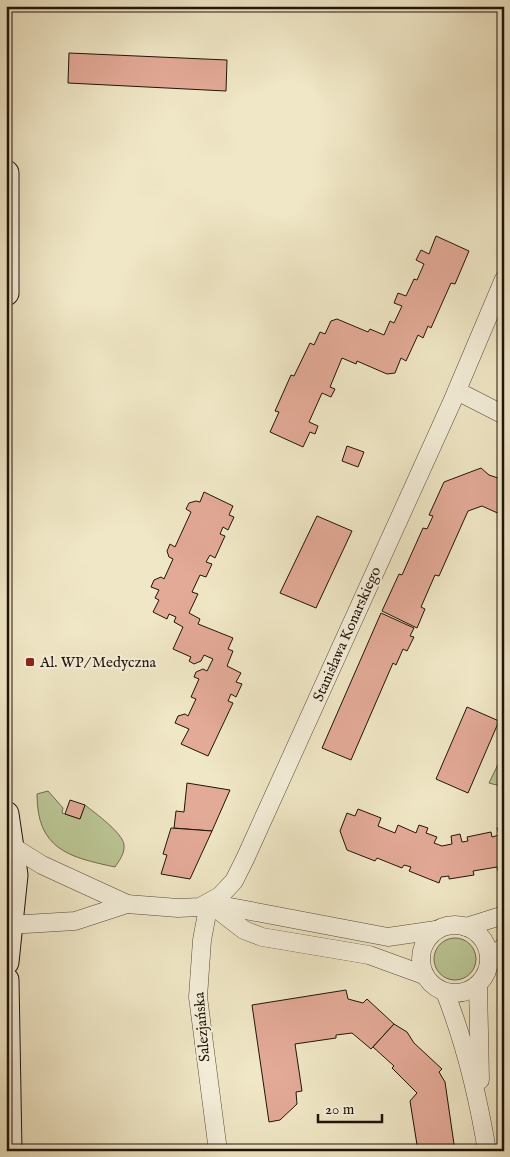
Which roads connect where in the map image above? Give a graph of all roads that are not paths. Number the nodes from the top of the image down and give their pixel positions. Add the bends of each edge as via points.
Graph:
1 (6, 173) edge
2 (504, 279) edge
3 (6, 293) edge
4 (457, 391) junction
5 (504, 415) edge
6 (6, 814) edge
7 (8, 844) edge
8 (209, 902) junction
9 (127, 904) junction
10 (504, 915) edge
11 (7, 926) edge
12 (466, 927) junction
13 (436, 930) junction
14 (504, 946) edge
15 (6, 962) edge
16 (489, 964) junction
17 (424, 975) junction
18 (6, 980) edge
19 (478, 985) junction
20 (445, 992) junction
21 (480, 1105) junction
22 (9, 1151) edge
23 (218, 1151) edge
24 (487, 1151) edge

1 - 3 main road
2 - 4 street, Stanisława Konarskiego
4 - 5 street
4 - 8 street, Stanisława Konarskiego via 245,859 228,889
6 - 7 main road
7 - 9 street, Stanisława Konarskiego via 42,864
7 - 11 main road via 15,875
8 - 9 street, Stanisława Konarskiego via 200,907 184,908
8 - 13 street via 388,937
8 - 17 street via 244,930 262,937 369,954
8 - 23 street, Salezjańska via 202,940 198,997
9 - 11 street, Stanisława Konarskiego via 75,921
10 - 12 street
11 - 15 main road
12 - 13 street via 451,925
12 - 16 street via 482,938
13 - 17 street via 426,940 421,954
14 - 16 street
16 - 19 street
17 - 20 street
18 - 22 main road
19 - 20 street via 462,992
19 - 21 street
20 - 21 street
21 - 24 street

